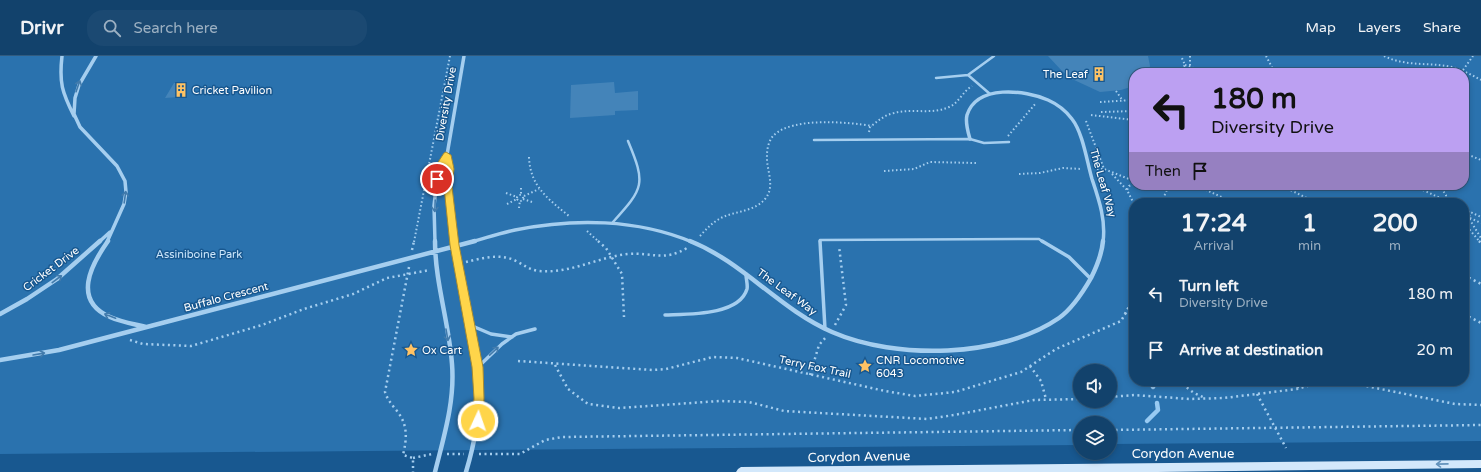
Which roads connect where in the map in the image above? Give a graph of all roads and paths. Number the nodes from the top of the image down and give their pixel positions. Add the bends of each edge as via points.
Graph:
1 (62, 56) edge
2 (96, 56) edge
3 (450, 56) edge
4 (464, 56) edge
5 (994, 56) edge
6 (1181, 56) edge
7 (1190, 56) edge
8 (1266, 56) edge
9 (1384, 56) edge
10 (1473, 56) edge
11 (1185, 66) joint
12 (1191, 68) joint
13 (1272, 68) edge
14 (1452, 68) edge
15 (1464, 68) edge
16 (1469, 73) edge
17 (968, 75) junction
18 (936, 78) dead end
19 (1481, 80) edge
20 (977, 83) junction
21 (1116, 90) dead end
22 (990, 94) junction
23 (1041, 97) junction
24 (1129, 100) edge
25 (1123, 101) junction
26 (1100, 102) dead end
27 (1129, 110) edge
28 (1101, 112) dead end
29 (1091, 115) dead end
30 (74, 116) junction
31 (1129, 119) edge
32 (1086, 121) dead end
33 (872, 126) junction
34 (970, 139) junction
35 (814, 140) dead end
36 (865, 140) junction
37 (628, 141) dead end
38 (1003, 142) junction
39 (1009, 142) dead end
40 (446, 155) junction
41 (1469, 155) edge
42 (529, 157) dead end
43 (1481, 160) edge
44 (976, 163) dead end
45 (1089, 169) junction
46 (1104, 169) junction
47 (884, 171) dead end
48 (1111, 173) junction
49 (1019, 174) dead end
50 (1129, 179) edge
51 (1129, 186) edge
52 (521, 188) dead end
53 (538, 189) junction
54 (1127, 190) junction
55 (1206, 190) edge
56 (1290, 190) edge
57 (1423, 190) edge
58 (506, 193) dead end
59 (1430, 193) joint
60 (520, 198) junction
61 (1131, 198) edge
62 (1224, 198) edge
63 (1307, 198) edge
64 (1440, 198) edge
65 (532, 202) dead end
66 (507, 204) dead end
67 (519, 208) dead end
68 (1469, 212) joint
69 (1481, 217) edge
70 (1469, 218) junction
71 (613, 222) junction
72 (578, 223) junction
73 (1481, 223) edge
74 (1469, 229) edge
75 (110, 232) junction
76 (1480, 236) edge
77 (839, 240) junction
78 (695, 242) junction
79 (1481, 243) edge
80 (455, 245) junction
81 (435, 251) junction
82 (410, 257) junction
83 (612, 258) junction
84 (458, 263) junction
85 (436, 269) junction
86 (408, 274) junction
87 (746, 274) junction
88 (1090, 278) junction
89 (1469, 278) edge
90 (1481, 284) edge
91 (1129, 304) edge
92 (1125, 313) junction
93 (0, 314) edge
94 (665, 314) dead end
95 (624, 317) dead end
96 (1129, 317) edge
97 (1469, 317) edge
98 (1481, 323) edge
99 (469, 324) junction
100 (147, 327) junction
101 (535, 329) dead end
102 (825, 329) junction
103 (831, 331) junction
104 (114, 336) junction
105 (512, 337) junction
106 (0, 360) edge
107 (518, 361) dead end
108 (555, 364) junction
109 (1030, 366) junction
110 (478, 367) junction
111 (810, 375) junction
112 (1185, 386) edge
113 (1299, 386) edge
114 (1307, 386) edge
115 (1366, 386) edge
116 (1296, 389) junction
117 (1257, 394) junction
118 (1117, 396) edge
119 (1046, 399) junction
120 (1073, 399) edge
121 (1206, 399) junction
122 (1481, 405) edge
123 (1481, 425) edge
124 (1276, 428) junction
125 (1073, 430) edge
126 (1117, 430) edge
127 (1286, 448) dead end
128 (520, 454) dead end
129 (1481, 464) edge
130 (1280, 469) edge
131 (1031, 470) edge
132 (413, 472) edge
133 (435, 472) edge
134 (466, 472) edge
135 (740, 472) edge
136 (774, 472) edge

1 - 30 street, Cricket Drive via 60,88
30 -> 2 street via 78,85
3 - 82 path
4 - 40 street, Diversity Drive
5 - 17 lane
6 - 11 path
7 - 12 path
8 - 13 path
9 - 14 path via 1403,64
10 - 15 path
11 - 12 path
16 - 19 path
17 - 18 lane
17 - 20 lane
20 - 22 lane
20 - 33 path via 967,88 955,104 948,108 935,111 902,111 885,116
21 - 25 path
22 - 23 street, The Leaf Way via 1017,92
22 - 34 street, The Leaf Way via 969,108 966,122
23 - 38 path
23 - 45 street, The Leaf Way via 1059,106 1077,126
24 - 25 path
25 - 26 path
27 - 28 path
29 - 31 path
75 -> 30 street, Cricket Drive via 123,207 126,186 123,174 90,139
32 - 46 path
33 - 36 path
33 - 78 path via 808,123 796,124 779,131 772,138 766,154 770,175 767,197 756,206 714,221
34 - 36 lane
34 - 38 lane
35 - 36 lane
37 - 71 lane via 642,180 634,198
38 - 39 lane
40 - 80 street, Diversity Drive via 450,169 448,187
40 -> 81 street, Diversity Drive via 438,170 434,206
41 - 43 path
42 - 53 path via 530,172
44 - 47 path via 930,162 909,170
45 - 46 path
45 - 49 path via 1063,168
45 - 88 street, The Leaf Way via 1106,230 1101,255
46 - 48 path
48 - 50 path
48 - 54 path
51 - 54 path
52 - 60 path
53 - 60 path
53 - 72 path
54 - 61 path
55 - 62 path
56 - 63 path
57 - 59 path
58 - 60 path
59 - 64 path
60 - 65 path
60 - 66 path
60 - 67 path
68 - 69 path
68 - 70 path
70 - 73 path
70 - 76 path
71 - 72 street, The Leaf Way
71 - 78 street, The Leaf Way via 661,231
72 - 80 street, The Leaf Way via 531,228
72 - 83 path via 606,248
74 - 79 path
93 -> 75 street, Cricket Drive via 57,279
100 -> 75 street, Cricket Drive via 109,317 96,309 89,298 92,266
77 - 88 lane via 1039,239 1065,255
77 - 102 lane via 820,240
77 - 103 path via 846,305
78 - 83 path via 681,252 662,257 640,254
78 - 87 street, The Leaf Way
80 - 81 street, Buffalo Crescent
80 - 84 street, Diversity Drive
81 - 82 street, Buffalo Crescent
81 - 85 street, Diversity Drive
82 - 86 path
82 - 100 street, Buffalo Crescent
83 - 84 path via 540,271 504,257 494,256
83 - 95 path via 622,274
84 - 99 street, Diversity Drive
85 - 86 path
85 -> 133 street, Diversity Drive via 452,364 452,383 451,406
86 - 104 path via 387,278 353,294 191,346 143,344
86 - 132 path via 385,392 406,426 407,436 403,455 413,458
87 - 94 lane via 747,290 744,296 723,310
87 - 102 street, The Leaf Way via 806,319
88 - 103 street, The Leaf Way via 1075,302 1052,323 1024,337 1005,342 961,349 914,349 866,343
89 - 90 path
91 - 92 path, Terry Fox Trail
92 - 96 path
92 - 109 path, Terry Fox Trail via 1121,321 1056,349
97 - 98 path
99 - 105 lane via 491,334
99 - 110 street, Diversity Drive
100 - 104 street, Buffalo Crescent
101 - 105 lane
102 - 103 street, The Leaf Way
103 - 111 path via 819,345
106 -> 104 street, Buffalo Crescent via 59,350
110 -> 105 lane via 494,350
107 - 108 path, Terry Fox Trail
108 - 111 path, Terry Fox Trail via 652,370 713,357 737,358
108 - 119 path via 568,389 588,404 619,408 720,401 749,402 784,411 927,419 970,414 989,408
109 - 111 path, Terry Fox Trail via 1021,372 955,392 915,396
109 - 119 path via 1042,380
110 - 134 street, Diversity Drive via 478,421
112 - 121 path
113 - 116 path
114 - 116 path
115 - 122 path via 1455,404
116 - 117 path
117 - 121 path
117 - 124 path
118 - 121 path
119 - 120 path
123 - 124 path
124 - 126 path
124 - 127 path
125 - 128 path via 562,438 545,440
129 -> 130 main road, Corydon Avenue
130 - 131 main road, Corydon Avenue
131 - 136 main road, Corydon Avenue
135 - 136 main road, Corydon Avenue

